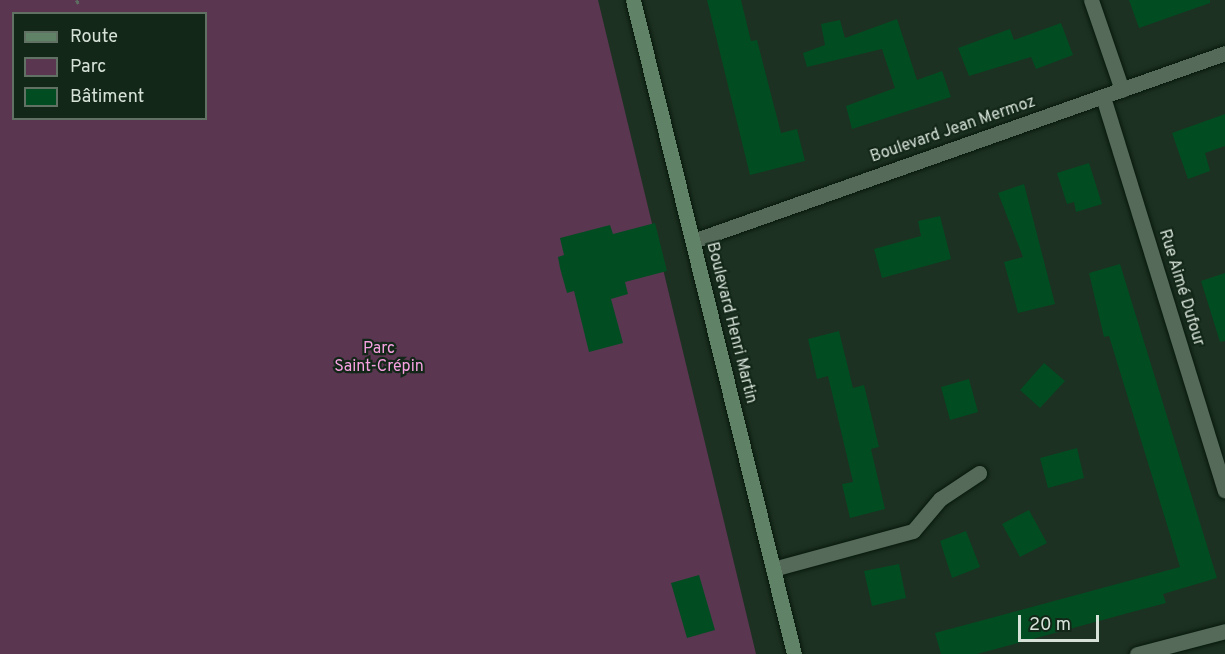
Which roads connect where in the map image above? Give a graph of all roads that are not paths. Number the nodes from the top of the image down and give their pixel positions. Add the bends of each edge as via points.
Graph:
1 (633, 0) edge
2 (1091, 0) edge
3 (1225, 53) edge
4 (1122, 90) junction
5 (1103, 97) junction
6 (693, 241) junction
7 (980, 473) dead end
8 (1225, 490) edge
9 (773, 569) junction
10 (1225, 631) edge
11 (794, 654) edge
12 (1137, 654) edge

1 - 6 street, Boulevard Henri Martin
2 - 4 street
3 - 4 street, Boulevard Jean Mermoz
4 - 5 street, Boulevard Jean Mermoz
5 - 6 street, Boulevard Jean Mermoz
5 - 8 street, Rue Aimé Dufour
6 - 9 street, Boulevard Henri Martin
7 - 9 street via 940,499 913,531
9 - 11 street, Boulevard Henri Martin
10 - 12 street

